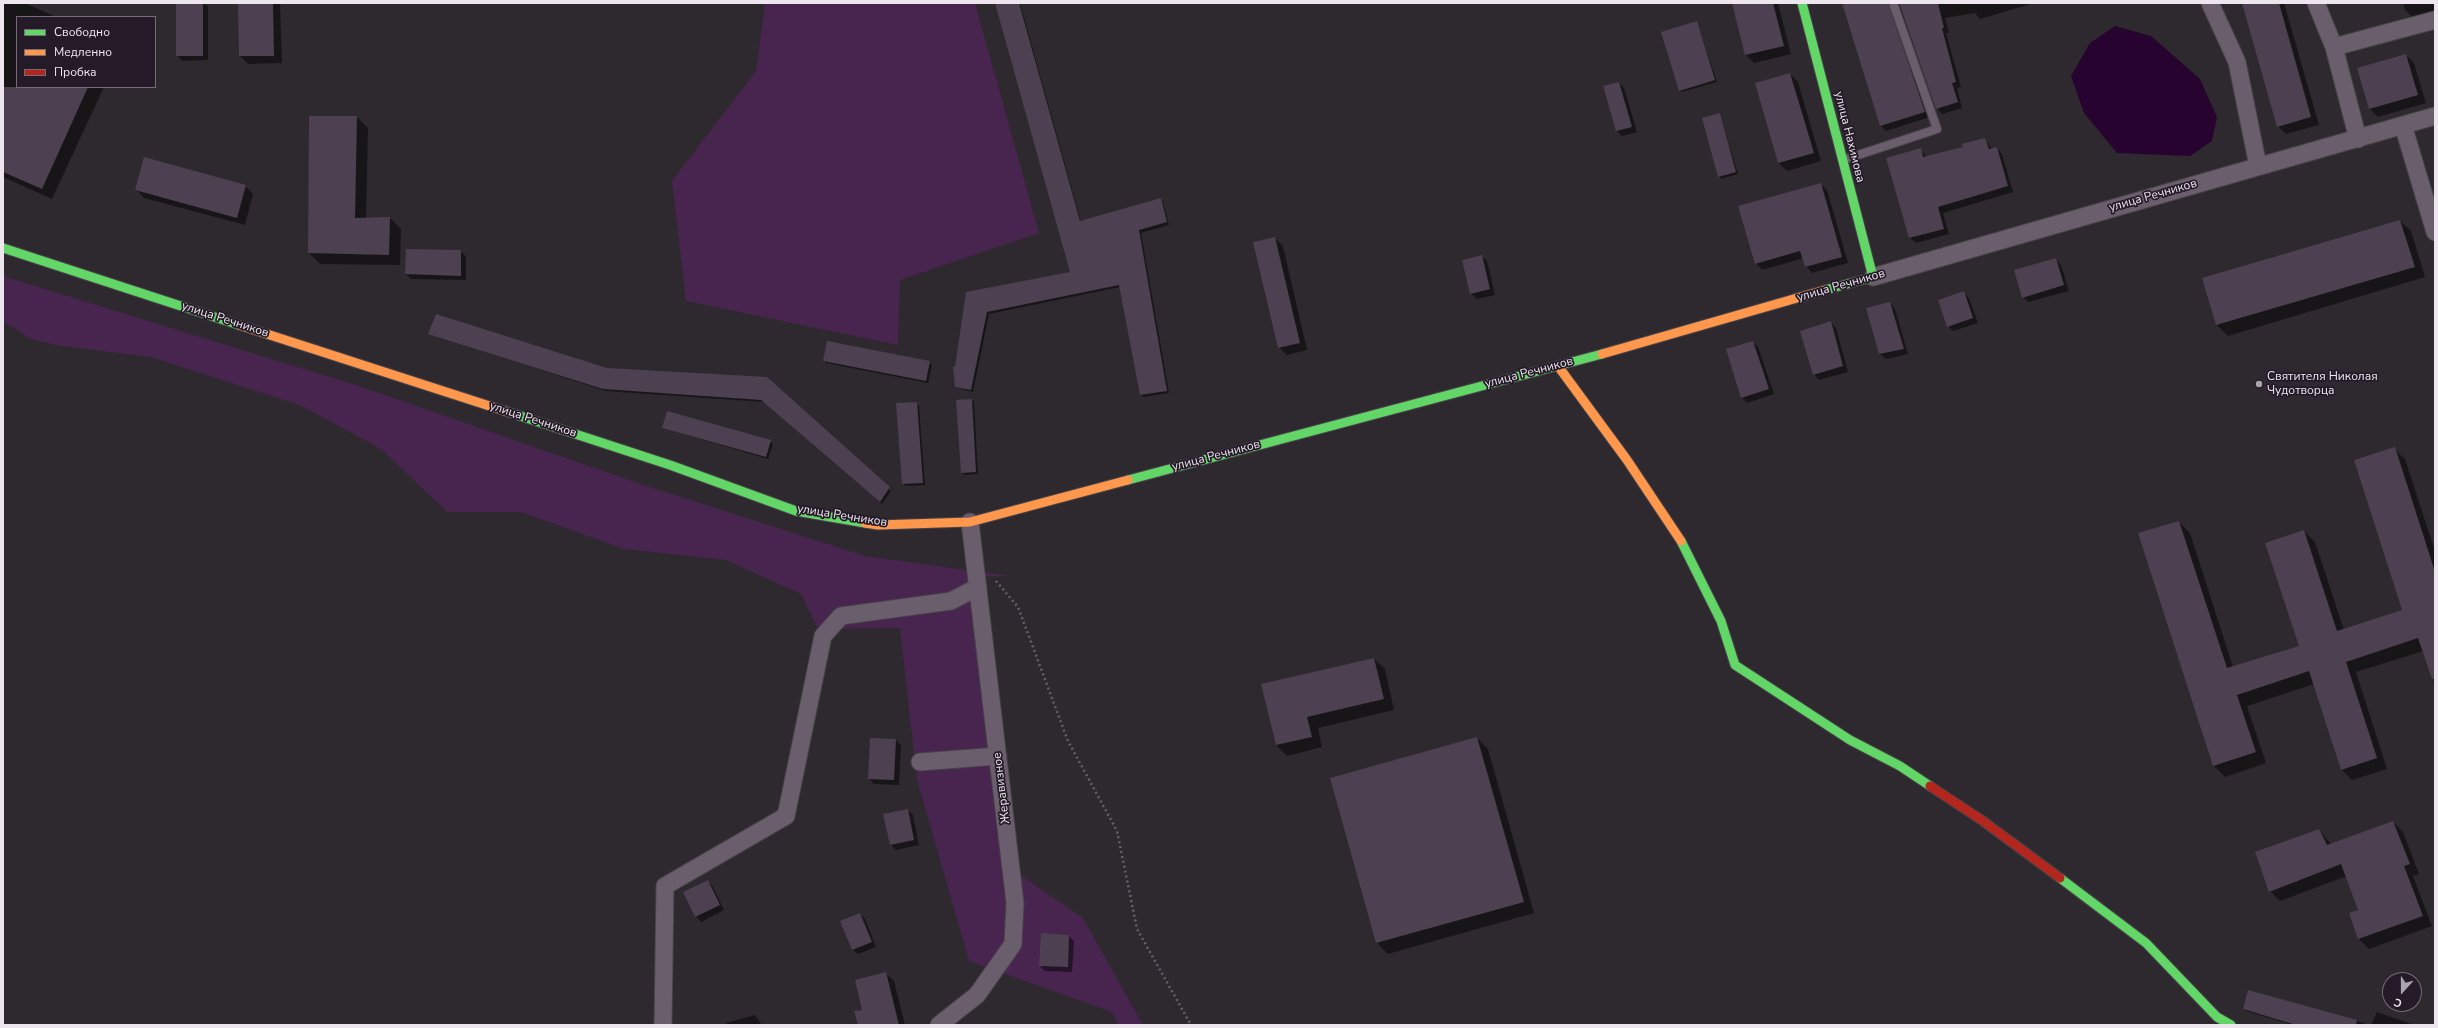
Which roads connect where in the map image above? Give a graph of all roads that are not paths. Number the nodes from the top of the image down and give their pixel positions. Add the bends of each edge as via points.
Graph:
1 (1802, 3) edge
2 (1893, 3) edge
3 (2210, 3) edge
4 (2316, 3) edge
5 (2435, 20) edge
6 (2334, 48) junction
7 (2435, 116) edge
8 (2403, 125) junction
9 (2358, 139) junction
10 (1843, 160) junction
11 (2258, 166) junction
12 (2435, 232) edge
13 (3, 248) edge
14 (1873, 277) junction
15 (1558, 366) junction
16 (970, 522) junction
17 (978, 587) junction
18 (998, 756) junction
19 (920, 762) dead end
20 (663, 1025) edge
21 (939, 1025) edge
22 (2231, 1025) edge

1 - 10 street, улица Нахимова
2 - 10 lane via 1937,129
3 - 11 street via 2237,62
4 - 6 street
5 - 6 street
6 - 9 street
7 - 8 street, улица Речников
8 - 9 street, улица Речников
8 - 12 street
9 - 11 street, улица Речников
10 - 14 street, улица Нахимова
11 - 14 street, улица Речников
13 - 16 street, улица Речников via 663,462 796,511 878,525
14 - 15 street, улица Речников
15 - 16 street, улица Речников
15 - 22 street via 1627,460 1686,548 1721,621 1735,665 1850,740 1900,766 1983,821 2146,943 2217,1017
16 - 17 street, Жеравизное
17 - 18 street, Жеравизное
17 - 20 street via 951,601 841,616 823,636 786,816 665,886
18 - 19 street
18 - 21 street, Жеравизное via 1015,903 1012,944 977,995

